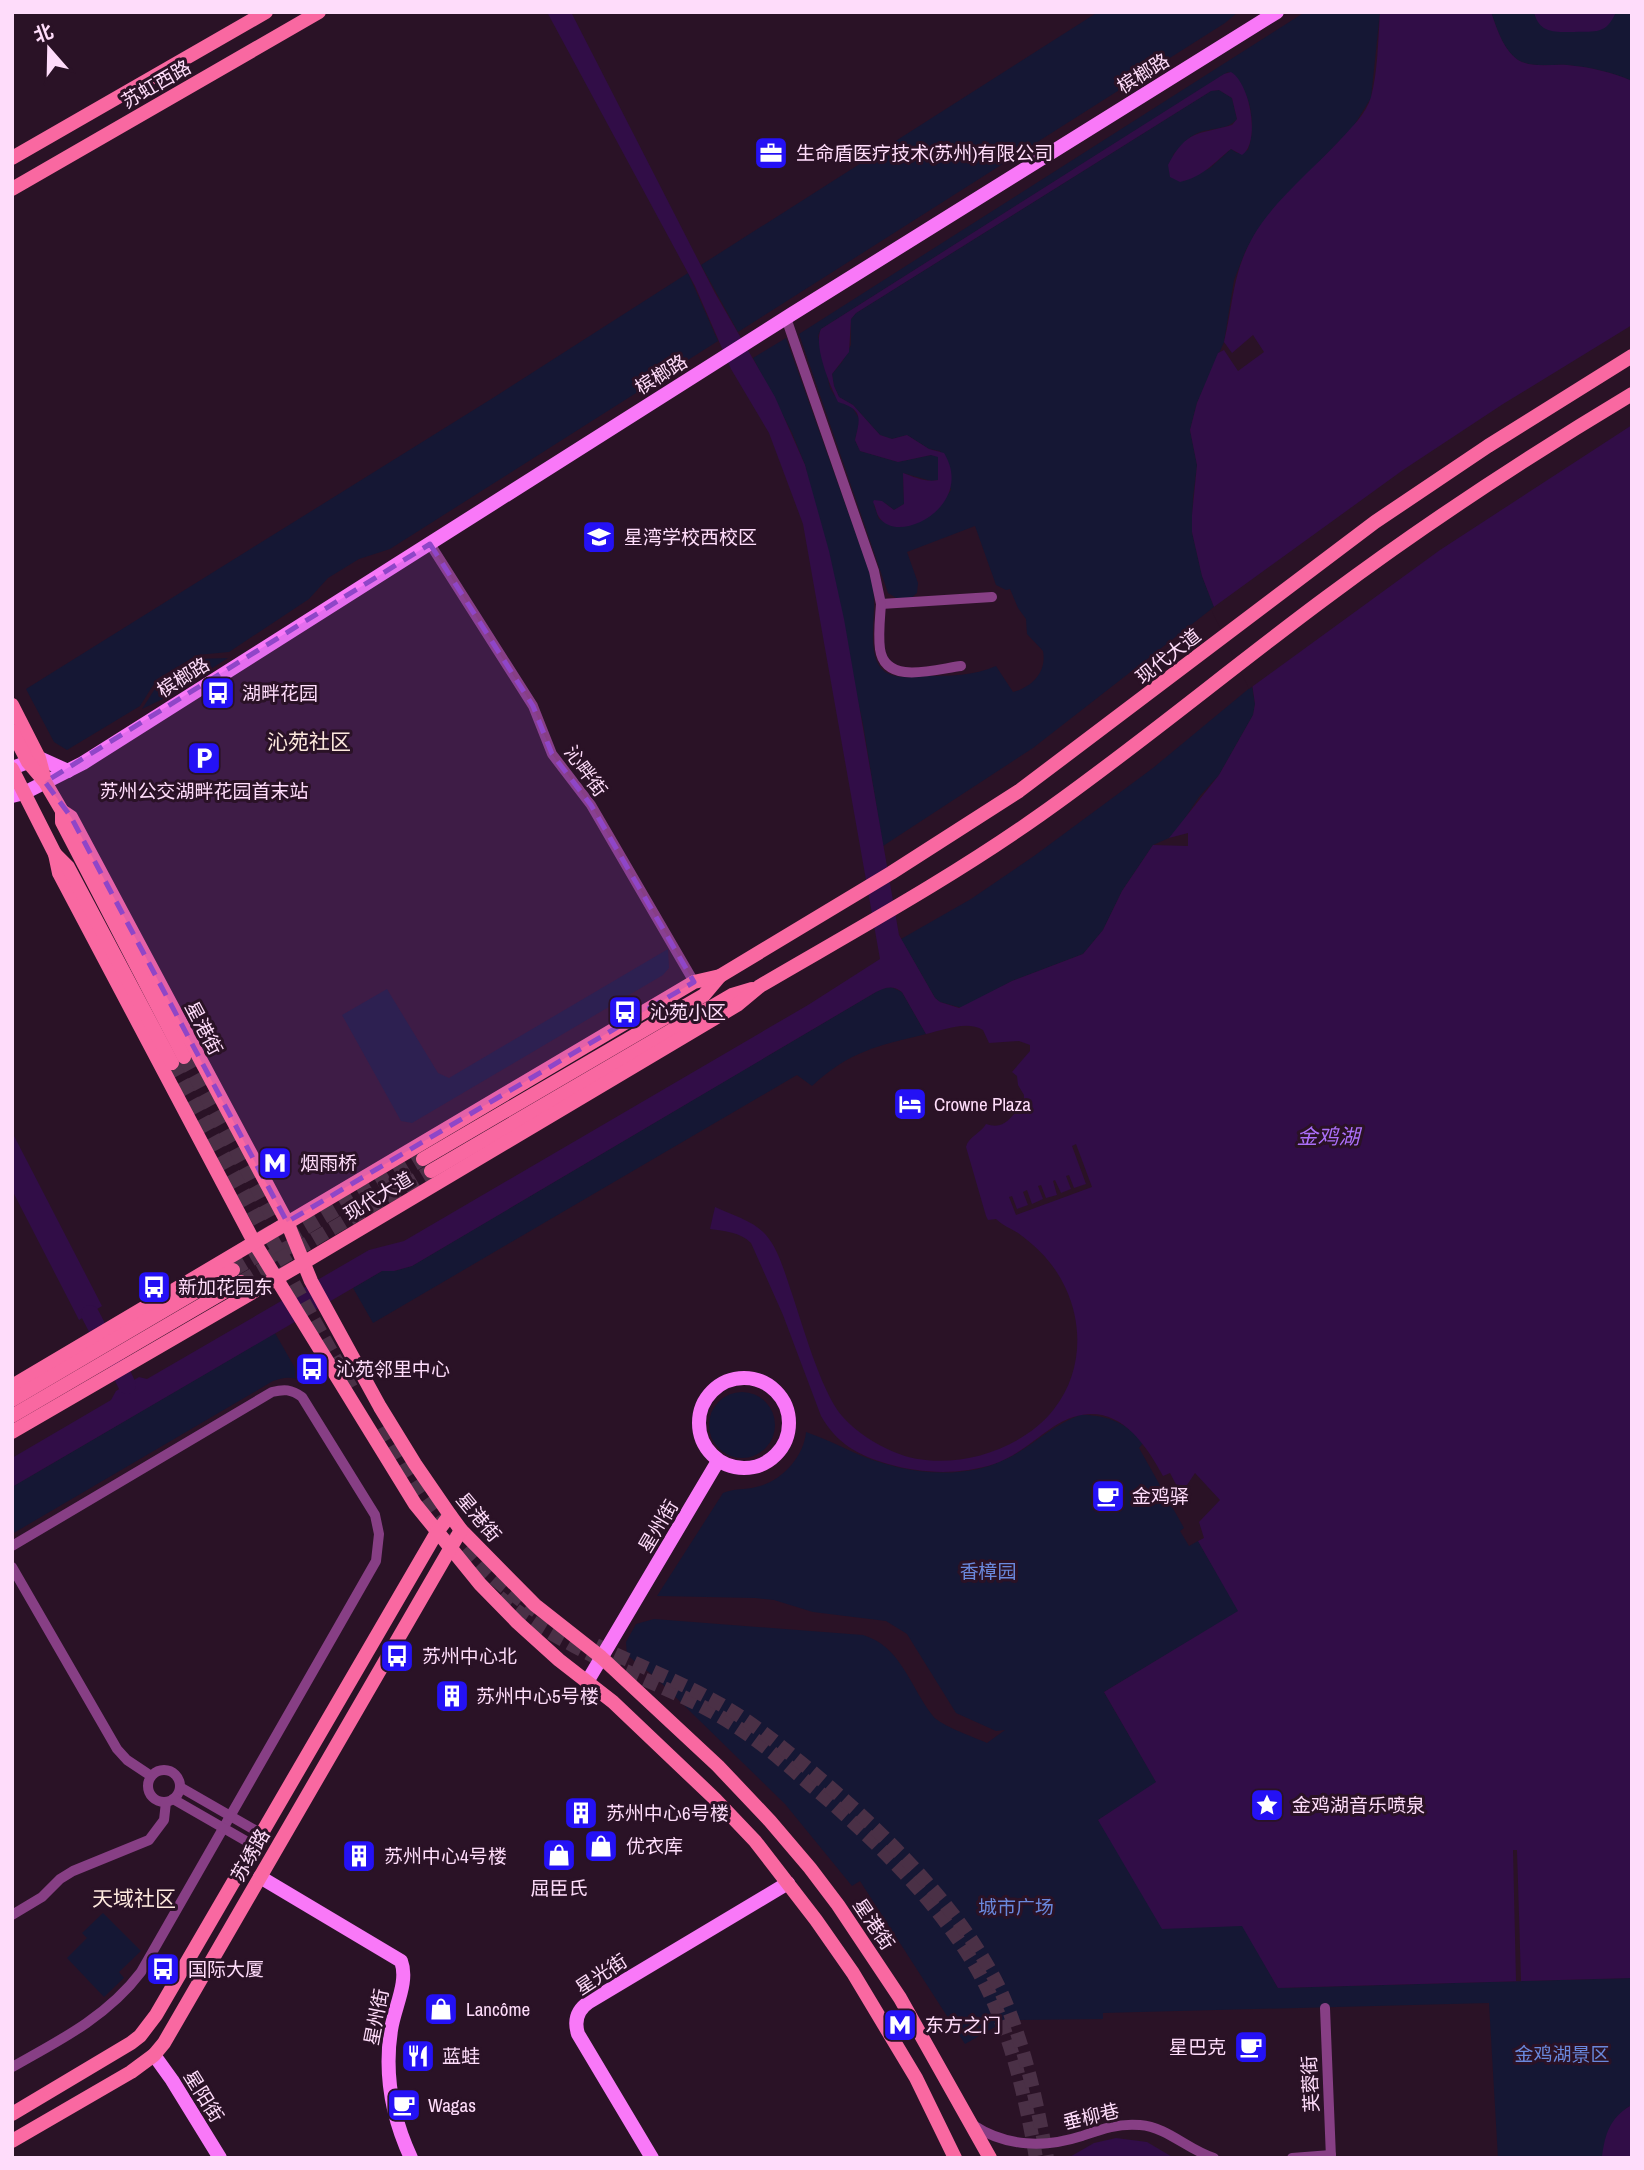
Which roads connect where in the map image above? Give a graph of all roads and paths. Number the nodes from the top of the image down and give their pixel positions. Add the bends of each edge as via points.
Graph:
1 (266, 12) edge
2 (318, 12) edge
3 (1277, 12) edge
4 (12, 158) edge
5 (12, 189) edge
6 (786, 318) junction
7 (1632, 356) edge
8 (1632, 394) edge
9 (430, 544) junction
10 (992, 597) dead end
11 (881, 604) junction
12 (961, 666) dead end
13 (12, 705) edge
14 (12, 731) edge
15 (33, 760) junction
16 (12, 768) edge
17 (68, 771) junction
18 (45, 782) junction
19 (16, 791) edge
20 (62, 811) junction
21 (55, 855) junction
22 (720, 976) junction
23 (694, 982) junction
24 (760, 986) junction
25 (287, 1222) junction
26 (254, 1242) junction
27 (303, 1263) junction
28 (276, 1279) junction
29 (12, 1386) edge
30 (12, 1400) edge
31 (12, 1416) edge
32 (12, 1432) edge
33 (718, 1461) junction
34 (450, 1515) junction
35 (461, 1530) junction
36 (437, 1532) junction
37 (12, 1546) edge
38 (451, 1550) junction
39 (12, 1567) edge
40 (601, 1657) junction
41 (587, 1682) junction
42 (152, 1776) junction
43 (180, 1787) junction
44 (169, 1801) junction
45 (229, 1815) junction
46 (222, 1827) junction
47 (257, 1839) junction
48 (260, 1877) junction
49 (788, 1883) junction
50 (12, 1914) edge
51 (1325, 2008) dead end
52 (154, 2055) junction
53 (12, 2067) edge
54 (12, 2114) edge
55 (972, 2124) junction
56 (12, 2141) edge
57 (1331, 2156) edge
58 (220, 2158) edge
59 (411, 2158) edge
60 (652, 2158) edge
61 (955, 2158) edge
62 (990, 2158) edge
63 (1214, 2158) edge
64 (1292, 2158) edge

1 - 4 main road, 苏虹西路
2 - 5 main road, 苏虹西路
3 - 6 main road, 槟榔路
6 - 9 main road, 槟榔路
6 - 11 street via 874,571
7 - 22 main road, 现代大道 via 1375,522 1019,791
8 - 24 main road, 现代大道 via 1394,548 1038,817
9 - 17 main road, 槟榔路
9 - 23 street, 沁畔街 via 533,706 552,754 591,805
10 - 11 street
11 - 12 street via 880,651 891,670
13 - 15 main road
14 - 15 main road
15 - 16 main road
15 - 17 main road
15 - 18 main road, 星港街
16 - 19 main road, 星港街
17 - 18 main road, 槟榔路
18 - 19 main road, 槟榔路
18 - 20 main road, 星港街
19 - 21 main road, 星港街
20 - 21 main road, 星港街 via 62,822 178,1060 68,867
20 - 25 main road, 星港街 via 71,817
21 - 26 main road, 星港街 via 59,873
22 - 23 main road, 现代大道
22 - 24 main road, 现代大道 via 704,995 427,1165 732,995
23 - 25 main road, 现代大道
24 - 27 main road, 现代大道 via 737,1006
25 - 26 main road, 现代大道
25 - 27 main road, 星港街
26 - 28 main road, 星港街
26 - 29 main road, 现代大道
27 - 28 main road, 现代大道
27 - 34 main road, 星港街 via 386,1418
28 - 32 main road, 现代大道
28 - 36 main road, 星港街 via 396,1475
30 - 31 main road via 237,1276
33 - 33 main road via 730,1467 756,1467 778,1453 789,1417 771,1387 750,1378 728,1380 703,1402 699,1434
33 - 40 main road, 星州街
34 - 35 main road, 星港街
34 - 36 main road, 苏绣路
35 - 38 main road, 苏绣路
35 - 40 main road, 星港街 via 535,1605
36 - 38 main road, 星港街
36 - 47 main road, 苏绣路
37 - 45 street via 272,1392 284,1389 302,1396 375,1515 379,1549 376,1562
38 - 41 main road, 星港街 via 517,1622
38 - 48 main road, 苏绣路
39 - 42 street via 117,1749
40 - 41 main road, 星州街
40 - 55 main road, 星港街 via 718,1766 810,1868 877,1963
41 - 49 main road, 星港街 via 715,1799
42 - 43 street via 169,1772
42 - 44 street via 150,1794 157,1801
43 - 44 street
43 - 45 street
44 - 46 street
44 - 50 street via 164,1820 149,1840 73,1871
45 - 46 street
45 - 47 street
46 - 47 street
46 - 53 street via 131,1986 104,2011
47 - 54 main road, 苏绣路 via 140,2036
48 - 52 main road, 苏绣路
48 - 59 main road, 星州街 via 401,1961 404,1978 391,2027 389,2078 395,2115
49 - 60 main road, 星光街 via 589,2002 578,2013 578,2034
49 - 61 main road, 星港街 via 890,2033
51 - 57 street, 芙蓉街
52 - 56 main road, 苏绣路
52 - 58 main road, 星阳街
55 - 62 main road, 星港街
55 - 63 street, 垂柳巷 via 998,2138 1025,2143 1061,2141 1110,2126 1138,2124
57 - 64 street

